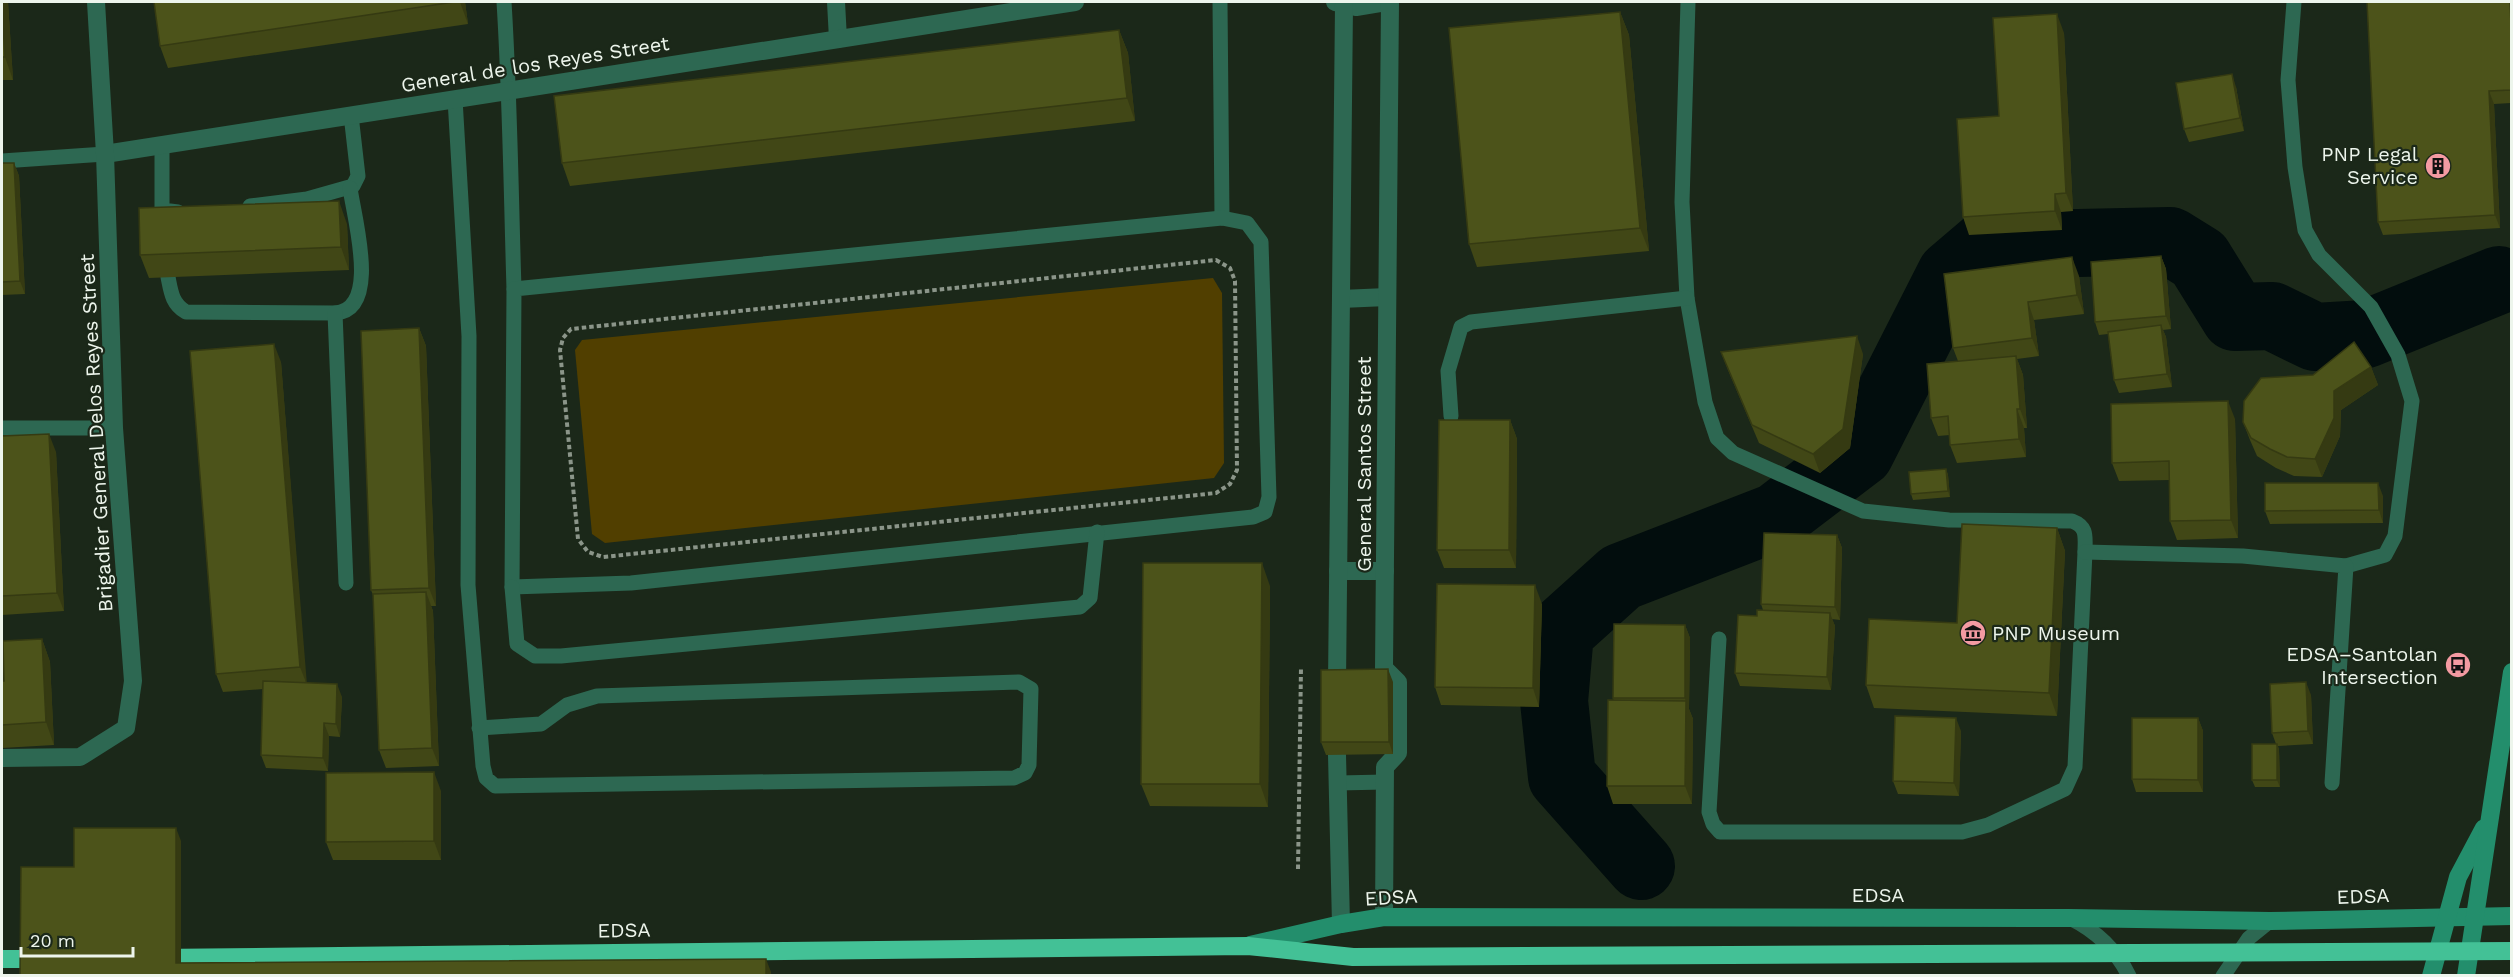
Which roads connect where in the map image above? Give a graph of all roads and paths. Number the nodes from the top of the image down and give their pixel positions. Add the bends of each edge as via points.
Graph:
1 (96, 2) edge
2 (504, 2) edge
3 (836, 2) edge
4 (1075, 2) edge
5 (1220, 2) edge
6 (1388, 2) edge
7 (1688, 2) edge
8 (2294, 2) edge
9 (1340, 3) edge
10 (838, 39) junction
11 (510, 90) junction
12 (455, 99) junction
13 (351, 115) junction
14 (162, 145) junction
15 (105, 154) junction
16 (2, 161) edge
17 (350, 188) junction
18 (230, 208) edge
19 (162, 210) junction
20 (189, 212) edge
21 (1222, 218) junction
22 (168, 231) edge
23 (168, 277) edge
24 (514, 289) junction
25 (1387, 297) junction
26 (1688, 298) junction
27 (1341, 299) junction
28 (335, 313) junction
29 (560, 350) joint
30 (1451, 417) edge
31 (2, 428) edge
32 (114, 428) junction
33 (1097, 532) junction
34 (2085, 552) junction
35 (2346, 566) junction
36 (1338, 570) junction
37 (1386, 570) junction
38 (346, 584) dead end
39 (512, 587) junction
40 (1719, 639) dead end
41 (1301, 668) dead end
42 (2511, 672) edge
43 (1337, 683) edge
44 (479, 728) junction
45 (1337, 755) edge
46 (2, 758) edge
47 (1385, 768) junction
48 (1338, 783) junction
49 (2332, 783) dead end
50 (2491, 816) junction
51 (1298, 869) dead end
52 (2447, 916) junction
53 (2476, 916) junction
54 (2511, 916) edge
55 (1384, 917) junction
56 (2069, 918) junction
57 (2270, 921) junction
58 (1341, 924) junction
59 (1248, 946) junction
60 (2511, 951) edge
61 (137, 958) edge
62 (2, 959) edge
63 (59, 959) edge
64 (2129, 975) edge
65 (2223, 975) edge
66 (2431, 975) edge
67 (2466, 975) edge

1 - 15 street, Brigadier General Delos Reyes Street
2 - 11 lane
3 - 10 street
4 - 10 street, General de los Reyes Street
5 - 21 lane
6 - 9 street via 1367,7
6 - 25 street, General Santos Street
7 - 26 lane via 1682,202
8 - 35 lane via 2288,80 2305,230 2319,255 2371,307 2398,355 2412,401 2395,536 2385,555
9 - 27 street, General Santos Street
10 - 11 street, General de los Reyes Street
11 - 12 street, General de los Reyes Street
11 - 24 lane via 508,151
12 - 13 street, General de los Reyes Street
12 - 44 lane via 469,336 468,585
13 - 14 street, General de los Reyes Street
13 - 17 lane via 358,176
14 - 15 street, General de los Reyes Street
14 - 19 lane
15 - 16 lane, General de los Reyes Street
15 - 32 street, Brigadier General Delos Reyes Street
17 - 18 lane via 307,199
17 - 28 lane via 362,285 355,304
19 - 20 lane
19 - 22 lane
21 - 24 lane
21 - 33 lane via 1247,223 1261,242 1269,496 1265,512 1253,517
23 - 28 lane via 177,307 186,312
24 - 39 lane
25 - 27 street
25 - 37 street, General Santos Street
26 - 30 lane via 1472,322 1461,327 1448,371
26 - 34 lane via 1705,402 1717,438 1733,453 1863,511 1949,520 2072,521 2085,531
27 - 36 street, General Santos Street
28 - 38 lane
29 - 29 path via 578,539 588,552 603,557 1216,493 1230,484 1237,470 1235,281 1230,268 1216,260 571,329
31 - 32 lane
32 - 46 street, Brigadier General Delos Reyes Street via 134,681 126,728 80,757
33 - 39 lane via 631,583
33 - 39 lane via 1090,597 1080,607 561,656 535,656 517,644
34 - 35 lane via 2243,556
34 - 40 lane via 2075,767 2071,779 2065,789 1988,825 1962,832 1720,832 1709,812
35 - 49 lane
36 - 37 street
36 - 43 street, General Santos Street
37 - 47 street, General Santos Street via 1385,675 1398,682 1398,753
41 - 51 path
42 - 50 main road
44 - 44 lane via 541,724 567,705 597,696 1019,682 1031,689 1029,765 1025,773 1014,778 495,786 486,778
45 - 48 street
47 - 48 lane
47 - 55 street, General Santos Street
48 - 58 street
50 - 52 main road via 2458,877
50 - 53 main road
52 - 53 main road, EDSA
52 - 57 main road, EDSA
52 - 66 main road
53 - 54 main road, EDSA
53 - 67 main road
55 - 56 main road, EDSA
55 - 58 main road, EDSA
56 - 57 main road, EDSA
56 - 64 lane via 2107,944
57 - 65 lane via 2249,938
58 - 59 main road, EDSA
59 - 60 highway, EDSA via 1353,957
59 - 61 highway, EDSA
62 - 63 highway

